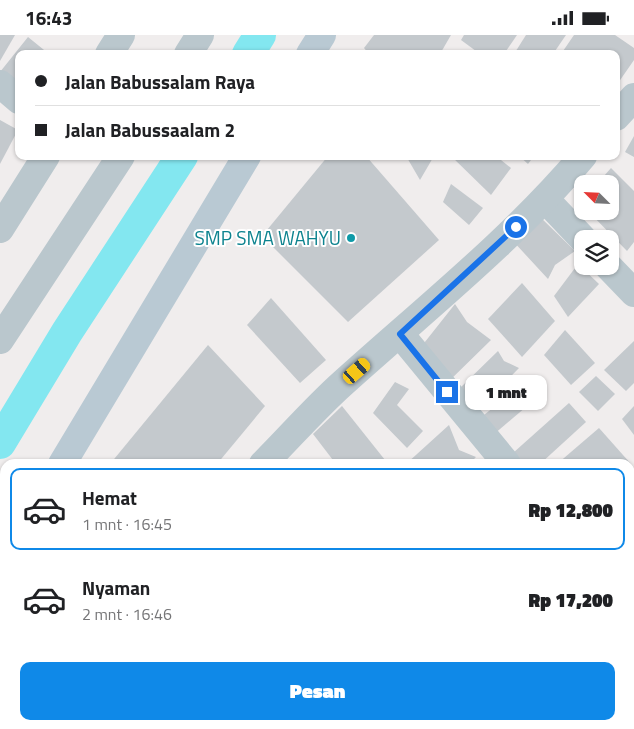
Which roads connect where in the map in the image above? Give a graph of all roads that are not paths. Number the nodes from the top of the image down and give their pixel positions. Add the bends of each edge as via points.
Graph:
1 (121, 35) edge
2 (200, 35) edge
3 (322, 35) edge
4 (112, 50) edge
5 (191, 50) edge
6 (313, 50) edge
7 (0, 84) edge
8 (15, 97) edge
9 (634, 97) edge
10 (620, 113) edge
11 (43, 160) edge
12 (118, 160) edge
13 (244, 160) edge
14 (580, 160) edge
15 (546, 200) junction
16 (0, 229) edge
17 (574, 230) edge
18 (617, 275) edge
19 (634, 293) edge
20 (400, 334) junction
21 (0, 340) edge
22 (65, 459) edge
23 (268, 459) edge
24 (503, 459) edge

1 - 4 street
2 - 5 street
3 - 6 main road
7 - 8 street
9 - 10 street
11 - 16 street
12 - 21 street
13 - 22 main road
14 - 15 street
15 - 17 street
15 - 20 street
18 - 19 street
20 - 23 street via 342,384
20 - 24 street

